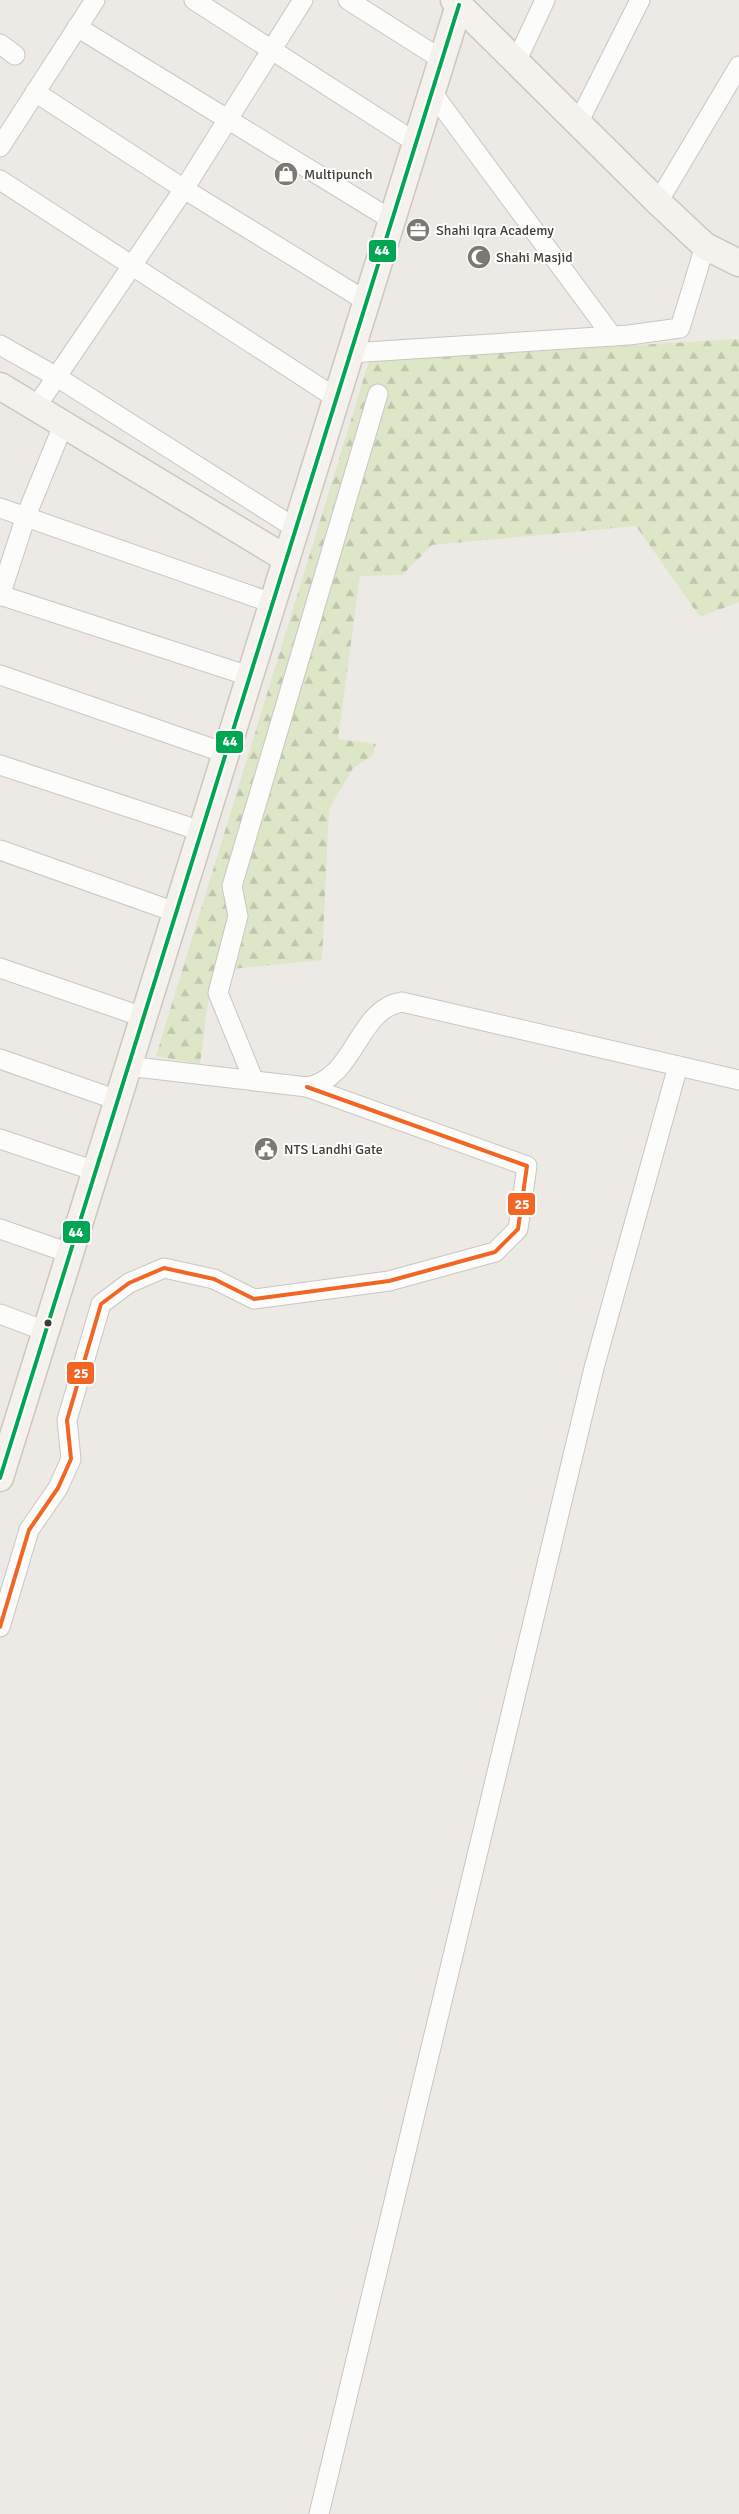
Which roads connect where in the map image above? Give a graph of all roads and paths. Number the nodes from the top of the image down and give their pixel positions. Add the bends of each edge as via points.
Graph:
1 (194, 0) edge
2 (302, 0) edge
3 (348, 0) edge
4 (545, 0) edge
5 (640, 0) edge
6 (455, 1) edge
7 (87, 3) edge
8 (77, 27) junction
9 (273, 50) junction
10 (441, 59) junction
11 (516, 62) junction
12 (739, 66) edge
13 (431, 91) junction
14 (35, 92) junction
15 (229, 118) junction
16 (578, 123) junction
17 (415, 142) junction
18 (0, 147) edge
19 (0, 180) edge
20 (184, 189) junction
21 (658, 202) junction
22 (392, 220) junction
23 (705, 246) junction
24 (739, 263) edge
25 (133, 265) junction
26 (366, 301) junction
27 (612, 336) junction
28 (0, 345) edge
29 (350, 353) junction
30 (57, 377) junction
31 (0, 386) edge
32 (378, 394) dead end
33 (336, 398) junction
34 (36, 407) junction
35 (64, 423) junction
36 (0, 508) edge
37 (26, 516) junction
38 (295, 528) junction
39 (285, 558) junction
40 (0, 595) edge
41 (272, 603) junction
42 (0, 674) edge
43 (249, 676) junction
44 (225, 753) junction
45 (0, 766) edge
46 (200, 831) junction
47 (0, 850) edge
48 (175, 912) junction
49 (0, 968) edge
50 (143, 1017) junction
51 (0, 1059) edge
52 (127, 1066) junction
53 (678, 1066) junction
54 (739, 1080) edge
55 (254, 1081) junction
56 (307, 1088) junction
57 (117, 1100) junction
58 (0, 1139) edge
59 (94, 1171) junction
60 (0, 1229) edge
61 (69, 1253) junction
62 (0, 1314) edge
63 (45, 1331) junction
64 (9, 1414) edge
65 (0, 1478) edge
66 (0, 1626) edge
67 (319, 2514) edge

1 - 9 street
2 - 9 street
3 - 10 street
4 - 11 street
5 - 16 street
6 - 10 street
6 - 11 street
7 - 8 street
8 - 14 street
8 - 15 street
9 - 15 street
9 - 17 street
10 - 13 street
11 - 16 street
12 - 21 street
13 - 17 street
13 - 27 street
14 - 18 street
14 - 20 street
15 - 20 street
15 - 22 street
16 - 21 street
17 - 22 street
19 - 25 street
20 - 25 street
20 - 26 street
21 - 23 street
22 - 26 street
23 - 24 street
23 - 27 street via 680,328
25 - 30 street
25 - 33 street
26 - 29 street
27 - 29 street
28 - 30 street
29 - 33 street
30 - 34 street
30 - 38 street
31 - 34 street
32 - 55 street via 232,886 238,916 218,993
33 - 38 street
34 - 35 street
35 - 37 street
35 - 39 street
36 - 37 street
37 - 40 street
37 - 41 street
38 - 39 street
39 - 41 street
40 - 43 street
41 - 43 street
42 - 44 street
43 - 44 street
44 - 46 street
45 - 46 street
46 - 48 street
47 - 48 street
48 - 50 street
49 - 50 street
50 - 52 street
51 - 57 street
52 - 55 street
52 - 57 street
53 - 54 street
53 - 56 street via 402,1002 383,1008 335,1075
53 - 67 street via 594,1368
55 - 56 street
56 - 66 street via 527,1166 518,1229 495,1252 389,1281 254,1299 214,1279 164,1268 129,1283 101,1304 67,1420 71,1459 58,1488 29,1530
57 - 59 street
58 - 59 street
59 - 61 street
60 - 61 street
61 - 63 street
62 - 63 street
63 - 64 street
64 - 65 street

